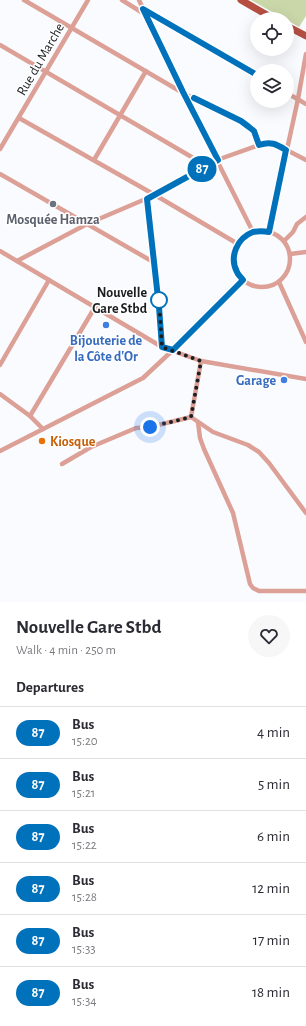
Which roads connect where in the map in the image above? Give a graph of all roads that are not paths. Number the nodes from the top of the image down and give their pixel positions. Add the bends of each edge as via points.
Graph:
1 (24, 0) edge
2 (88, 0) edge
3 (122, 0) edge
4 (139, 0) edge
5 (241, 0) edge
6 (143, 9) junction
7 (262, 12) edge
8 (146, 14) junction
9 (72, 27) junction
10 (294, 30) edge
11 (306, 36) edge
12 (0, 45) edge
13 (306, 54) edge
14 (146, 71) junction
15 (250, 71) edge
16 (46, 72) junction
17 (183, 92) junction
18 (294, 97) edge
19 (298, 99) junction
20 (306, 104) edge
21 (120, 115) junction
22 (19, 118) junction
23 (259, 145) junction
24 (0, 150) edge
25 (286, 150) junction
26 (94, 160) junction
27 (218, 160) junction
28 (306, 160) edge
29 (207, 166) junction
30 (0, 174) edge
31 (155, 195) junction
32 (147, 199) junction
33 (306, 217) edge
34 (87, 224) junction
35 (253, 232) junction
36 (269, 232) junction
37 (284, 241) junction
38 (238, 244) junction
39 (0, 252) edge
40 (306, 252) edge
41 (290, 254) junction
42 (17, 261) junction
43 (154, 263) junction
44 (48, 280) junction
45 (243, 280) junction
46 (279, 282) junction
47 (95, 307) junction
48 (306, 342) edge
49 (162, 347) junction
50 (173, 350) junction
51 (201, 361) junction
52 (0, 365) edge
53 (306, 378) edge
54 (0, 394) edge
55 (30, 416) junction
56 (191, 417) junction
57 (198, 422) junction
58 (43, 429) junction
59 (0, 451) edge
60 (62, 464) dead end
61 (306, 513) edge
62 (306, 592) edge

1 - 9 street
2 - 9 street, Rue du Marche
3 - 8 street
4 - 6 street
5 - 7 main road
6 - 8 street
6 - 15 street
8 - 17 street
9 - 14 street
9 - 16 street, Rue du Marche
10 - 11 main road
12 - 16 street
13 - 19 street
14 - 17 street
14 - 21 street
16 - 21 street
16 - 22 street, Rue du Marche
17 - 23 street via 241,121 254,131
17 - 27 street
18 - 19 street
19 - 20 street
19 - 25 street
21 - 26 street
21 - 29 street
22 - 24 street, Rue du Marche
22 - 26 street
23 - 25 street via 272,143
23 - 27 street
25 - 28 street
25 - 36 street
26 - 31 street
27 - 29 street
27 - 35 street
29 - 31 street
30 - 34 street
31 - 32 street
31 - 38 street
32 - 34 street
32 - 43 street
33 - 37 street
34 - 42 street
34 - 43 street
35 - 36 street
35 - 38 street
36 - 37 street
37 - 41 street
38 - 45 street via 234,263
39 - 42 street
40 - 41 street
41 - 46 street via 289,270
42 - 44 street
43 - 49 street
44 - 47 street
44 - 52 street
45 - 46 street via 260,288 270,287
45 - 50 street
46 - 48 street
47 - 49 street
47 - 55 street
49 - 50 street
50 - 51 street
50 - 58 street via 143,378
51 - 53 street
51 - 56 street
54 - 55 street
55 - 58 street
56 - 57 street
56 - 60 street via 136,428 91,447
57 - 61 street via 213,432 248,445 259,452
57 - 62 street via 204,449 234,513 250,584 259,591
58 - 59 street

